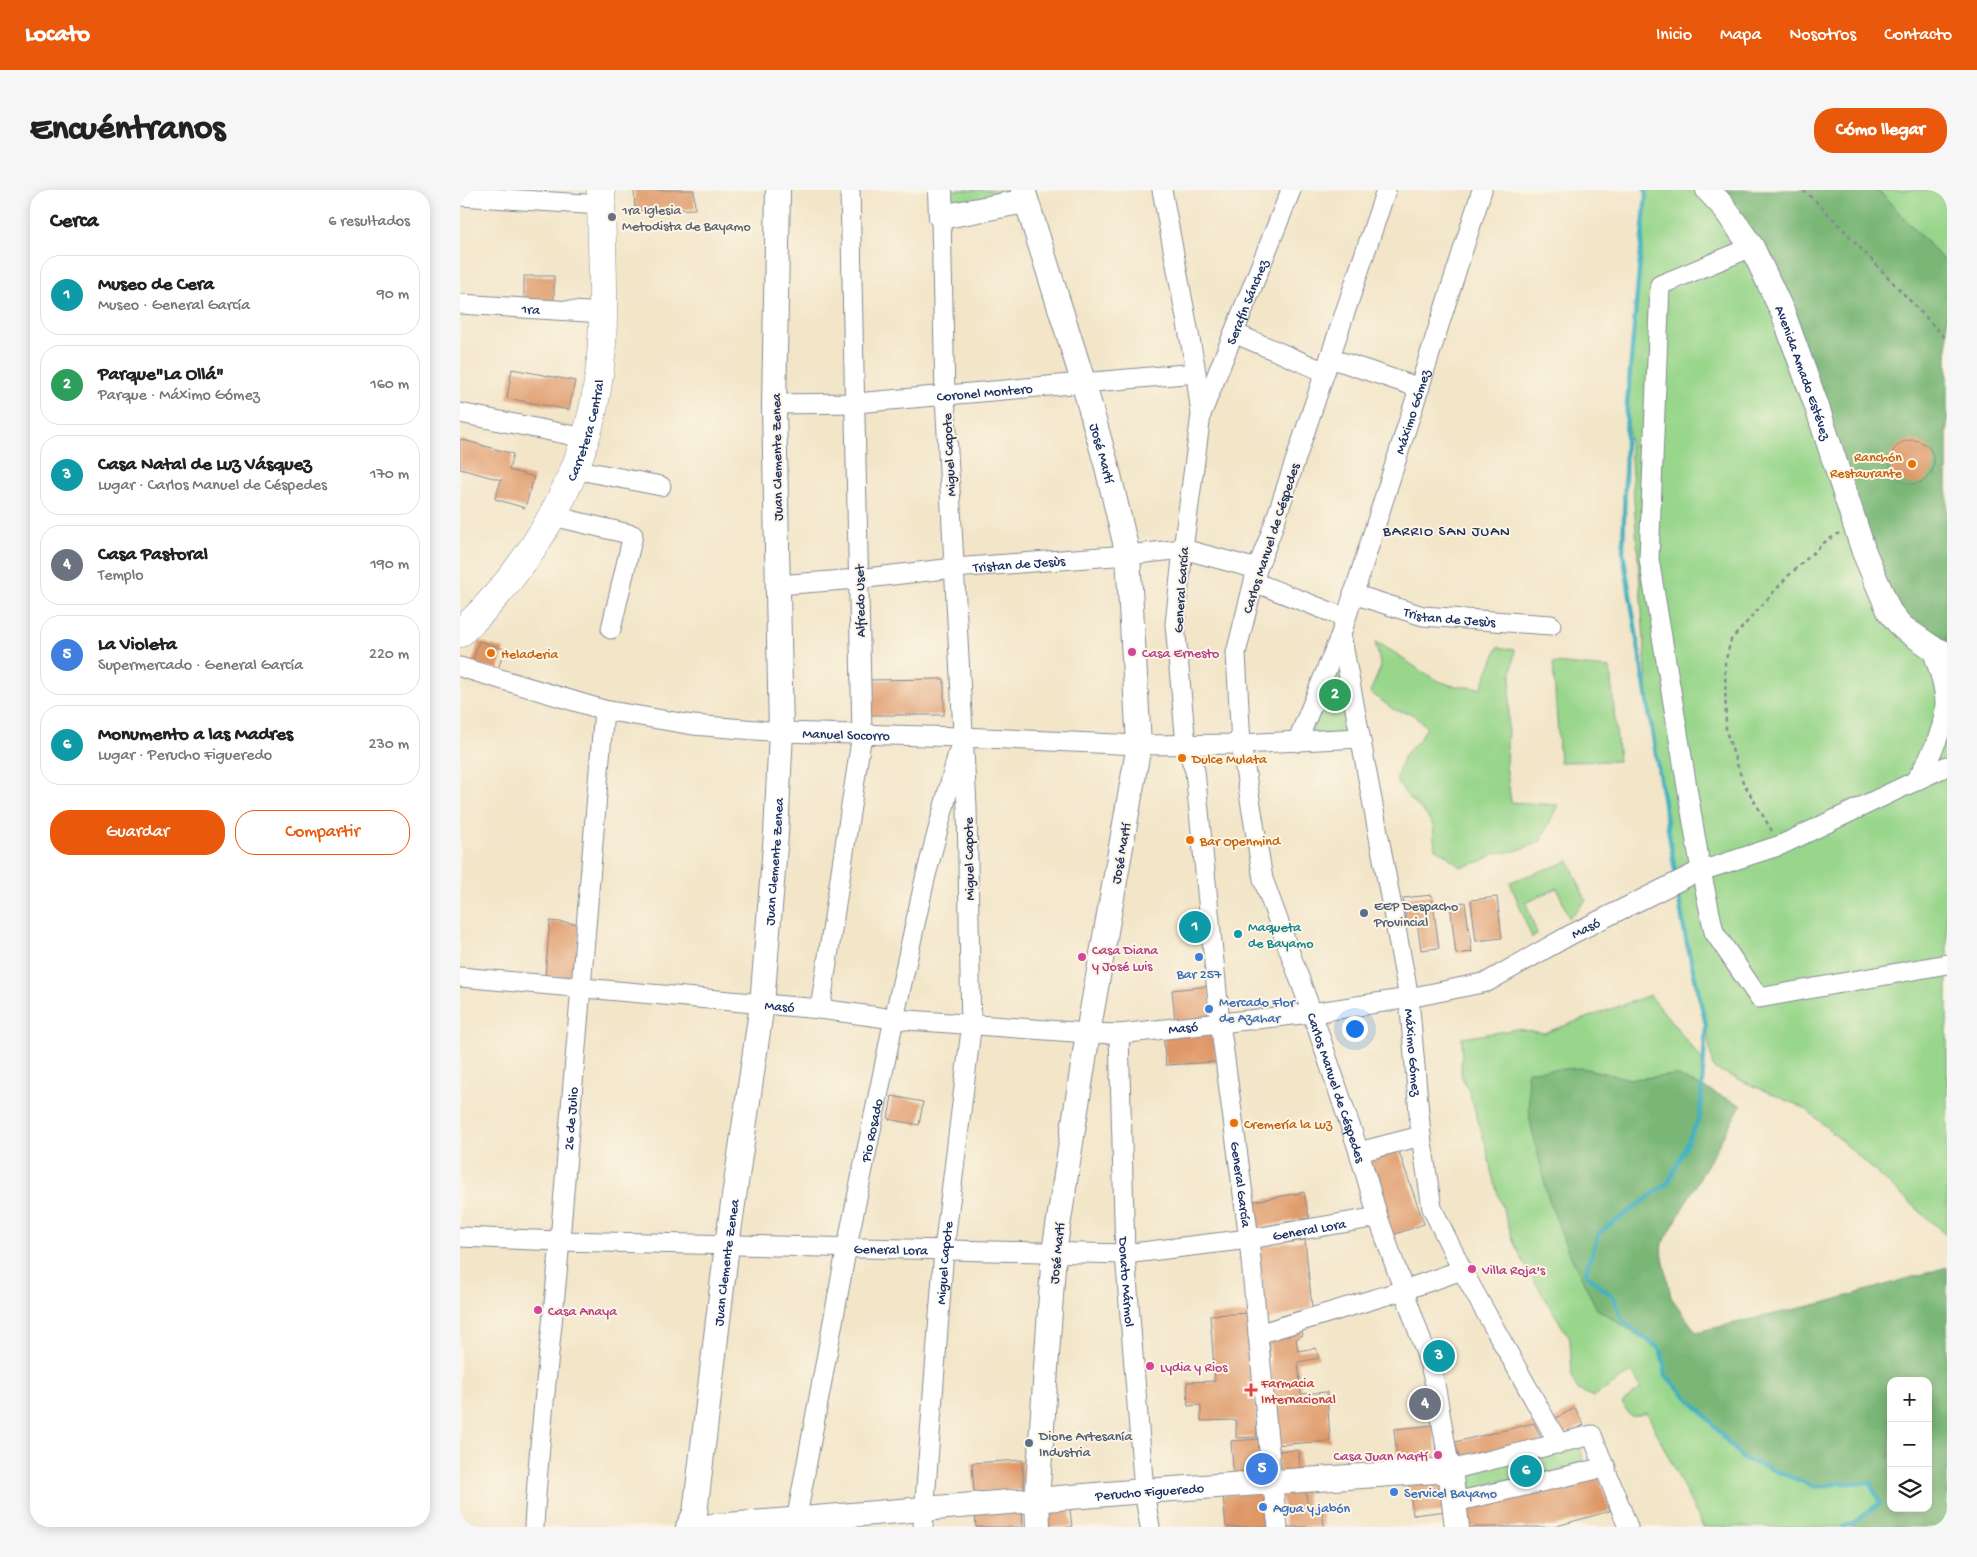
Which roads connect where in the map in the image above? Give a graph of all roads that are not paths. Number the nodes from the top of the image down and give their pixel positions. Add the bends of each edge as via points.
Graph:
1 (778, 190) edge
2 (850, 190) edge
3 (940, 190) edge
4 (1162, 190) edge
5 (1291, 190) edge
6 (1386, 190) edge
7 (1482, 190) edge
8 (1708, 190) edge
9 (460, 196) edge
10 (1025, 196) edge
11 (601, 198) edge
12 (942, 217) junction
13 (1752, 247) junction
14 (460, 304) edge
15 (603, 313) junction
16 (1234, 334) junction
17 (1327, 365) junction
18 (1196, 373) junction
19 (1084, 382) junction
20 (1420, 388) junction
21 (945, 396) junction
22 (856, 403) junction
23 (774, 404) junction
24 (460, 413) edge
25 (1201, 415) junction
26 (585, 438) junction
27 (574, 468) junction
28 (661, 486) dead end
29 (552, 516) junction
30 (1183, 548) junction
31 (1128, 555) junction
32 (954, 568) junction
33 (1255, 576) junction
34 (858, 579) junction
35 (778, 585) junction
36 (1353, 594) junction
37 (1551, 624) dead end
38 (1343, 626) junction
39 (611, 629) dead end
40 (460, 632) edge
41 (1939, 651) edge
42 (460, 667) edge
43 (492, 676) junction
44 (460, 683) edge
45 (604, 710) junction
46 (781, 732) junction
47 (862, 734) junction
48 (962, 737) junction
49 (1360, 738) junction
50 (1297, 742) junction
51 (1240, 744) junction
52 (1139, 745) junction
53 (1186, 746) junction
54 (1947, 766) edge
55 (1913, 783) junction
56 (1698, 872) junction
57 (1947, 964) edge
58 (460, 977) edge
59 (579, 988) junction
60 (1409, 998) junction
61 (762, 1004) junction
62 (820, 1009) junction
63 (1312, 1013) junction
64 (894, 1019) junction
65 (1220, 1022) junction
66 (971, 1024) junction
67 (1088, 1033) junction
68 (1119, 1034) junction
69 (1421, 1136) junction
70 (1359, 1152) junction
71 (1378, 1217) junction
72 (460, 1237) edge
73 (1249, 1239) junction
74 (560, 1241) junction
75 (727, 1245) junction
76 (847, 1246) junction
77 (944, 1250) junction
78 (1054, 1252) junction
79 (1125, 1254) junction
80 (1462, 1270) junction
81 (1404, 1290) junction
82 (1258, 1334) junction
83 (1559, 1444) junction
84 (1606, 1467) junction
85 (1450, 1470) junction
86 (1272, 1482) junction
87 (1144, 1491) junction
88 (1037, 1500) junction
89 (1455, 1502) junction
90 (923, 1518) edge
91 (796, 1522) edge
92 (534, 1527) edge
93 (688, 1527) edge
94 (704, 1527) edge
95 (1038, 1527) edge
96 (1150, 1527) edge
97 (1278, 1527) edge
98 (1457, 1527) edge
99 (1628, 1527) edge

1 - 23 main road, Juan Clemente Zenea
2 - 22 street, Alfredo Uset
3 - 12 main road, Miguel Capote
4 - 18 street, General García
5 - 16 street, Serafín Sánchez
6 - 17 street, Carlos Manuel de Céspedes
7 - 20 street, Máximo Gómez
8 - 13 main road, Avenida Amado Estévez
9 - 11 street
10 - 12 main road
10 - 19 main road, José Martí
11 - 15 highway, Carretera Central
12 - 21 street, Miguel Capote
13 - 41 main road, Avenida Amado Estévez via 1783,313 1864,552 1889,611 1902,627
13 - 56 street via 1660,285 1649,559
14 - 15 street, 1ra
15 - 26 highway, Carretera Central via 596,397
16 - 17 street
16 - 25 street, Serafín Sánchez
17 - 20 street
17 - 33 street, Carlos Manuel de Céspedes
18 - 19 street, Coronel Montero
18 - 25 street, General García
19 - 21 street, Coronel Montero
19 - 31 main road, José Martí
20 - 36 street, Máximo Gómez
21 - 22 street, Coronel Montero
21 - 32 street, Miguel Capote
22 - 23 street, Coronel Montero
22 - 34 street, Alfredo Uset
23 - 35 main road, Juan Clemente Zenea
24 - 26 street
25 - 30 street, General García
26 - 27 highway, Carretera Central
27 - 28 street
27 - 29 highway, Carretera Central
29 - 39 street via 633,535
29 - 40 highway, Carretera Central via 521,565
30 - 31 street, Tristan de Jesùs
30 - 33 street, Tristan de Jesùs
30 - 53 street, General García via 1175,624
31 - 32 street, Tristan de Jesùs
31 - 52 main road, José Martí
32 - 34 street, Tristan de Jesùs
32 - 48 street, Miguel Capote
33 - 38 street, Tristan de Jesùs
33 - 51 street, Carlos Manuel de Céspedes via 1236,653
34 - 35 street, Tristan de Jesùs
34 - 47 street, Alfredo Uset
35 - 46 main road, Juan Clemente Zenea
36 - 37 street, Tristan de Jesùs via 1423,616
36 - 38 street, Máximo Gómez
38 - 49 street, Máximo Gómez
38 - 50 street, Máximo Gómez
41 - 55 street via 1945,708 1930,754
42 - 43 street, Manuel Socorro
43 - 44 street
43 - 45 street, Manuel Socorro
45 - 46 street, Manuel Socorro via 693,725
45 - 59 street, 26 de Julio
46 - 47 street, Manuel Socorro
46 - 61 main road, Juan Clemente Zenea
47 - 48 street, Manuel Socorro
47 - 62 street, Alfredo Uset
48 - 52 street, Manuel Socorro
48 - 64 street, Pio Rosado
48 - 66 street, Miguel Capote via 967,807
49 - 50 street, Manuel Socorro
49 - 60 street, Máximo Gómez
50 - 51 street, Manuel Socorro
51 - 53 street, Manuel Socorro
51 - 63 street, Carlos Manuel de Céspedes via 1263,879
52 - 53 street, Manuel Socorro
52 - 67 main road, José Martí
53 - 65 street, General García via 1195,771
54 - 55 street, Masó
55 - 56 street, Masó via 1781,845
56 - 57 street via 1714,932 1759,998
56 - 60 street, Masó via 1570,935 1487,982
58 - 59 street, Masó
59 - 61 street, Masó
59 - 74 street, 26 de Julio
60 - 63 street, Masó
60 - 69 street, Máximo Gómez
61 - 62 street, Masó
61 - 75 main road, Juan Clemente Zenea
62 - 64 street, Masó
63 - 65 street, Masó
63 - 70 street, Carlos Manuel de Céspedes
64 - 66 street, Masó
64 - 76 street, Pio Rosado
65 - 68 street, Masó
65 - 73 street, General García
66 - 67 street, Masó
66 - 77 street, Miguel Capote
67 - 68 street, Masó
67 - 78 main road, José Martí
68 - 79 street, Donato Mármol
69 - 70 street
69 - 80 street, Máximo Gómez via 1432,1208
70 - 71 street, Carlos Manuel de Céspedes
71 - 73 street, General Lora
71 - 81 street, Carlos Manuel de Céspedes
72 - 74 street, General Lora
73 - 79 street, General Lora
73 - 82 street, General García
74 - 75 street, General Lora
74 - 92 street, 26 de Julio
75 - 76 street, General Lora
75 - 93 main road, Juan Clemente Zenea via 695,1513
76 - 77 street, General Lora
76 - 91 street, Pio Rosado
77 - 78 street, General Lora
77 - 90 street, Miguel Capote
78 - 79 street, General Lora
78 - 88 main road, José Martí
79 - 87 street, Donato Mármol
80 - 81 street
80 - 83 street, Máximo Gómez
81 - 82 street
81 - 85 street, Carlos Manuel de Céspedes via 1435,1384
82 - 86 street, General García
83 - 84 street, Perucho Figueredo via 1592,1435
83 - 85 street, Perucho Figueredo
84 - 89 street
84 - 99 street
85 - 86 main road, Perucho Figueredo
85 - 89 main road, Carlos Manuel de Céspedes
86 - 87 main road, Perucho Figueredo
86 - 97 street, General García
87 - 88 main road, Perucho Figueredo
87 - 96 street, Donato Mármol
88 - 90 main road, Perucho Figueredo
88 - 95 main road, José Martí
89 - 98 main road, Carlos Manuel de Céspedes
90 - 91 main road, Perucho Figueredo
91 - 94 main road, Perucho Figueredo

